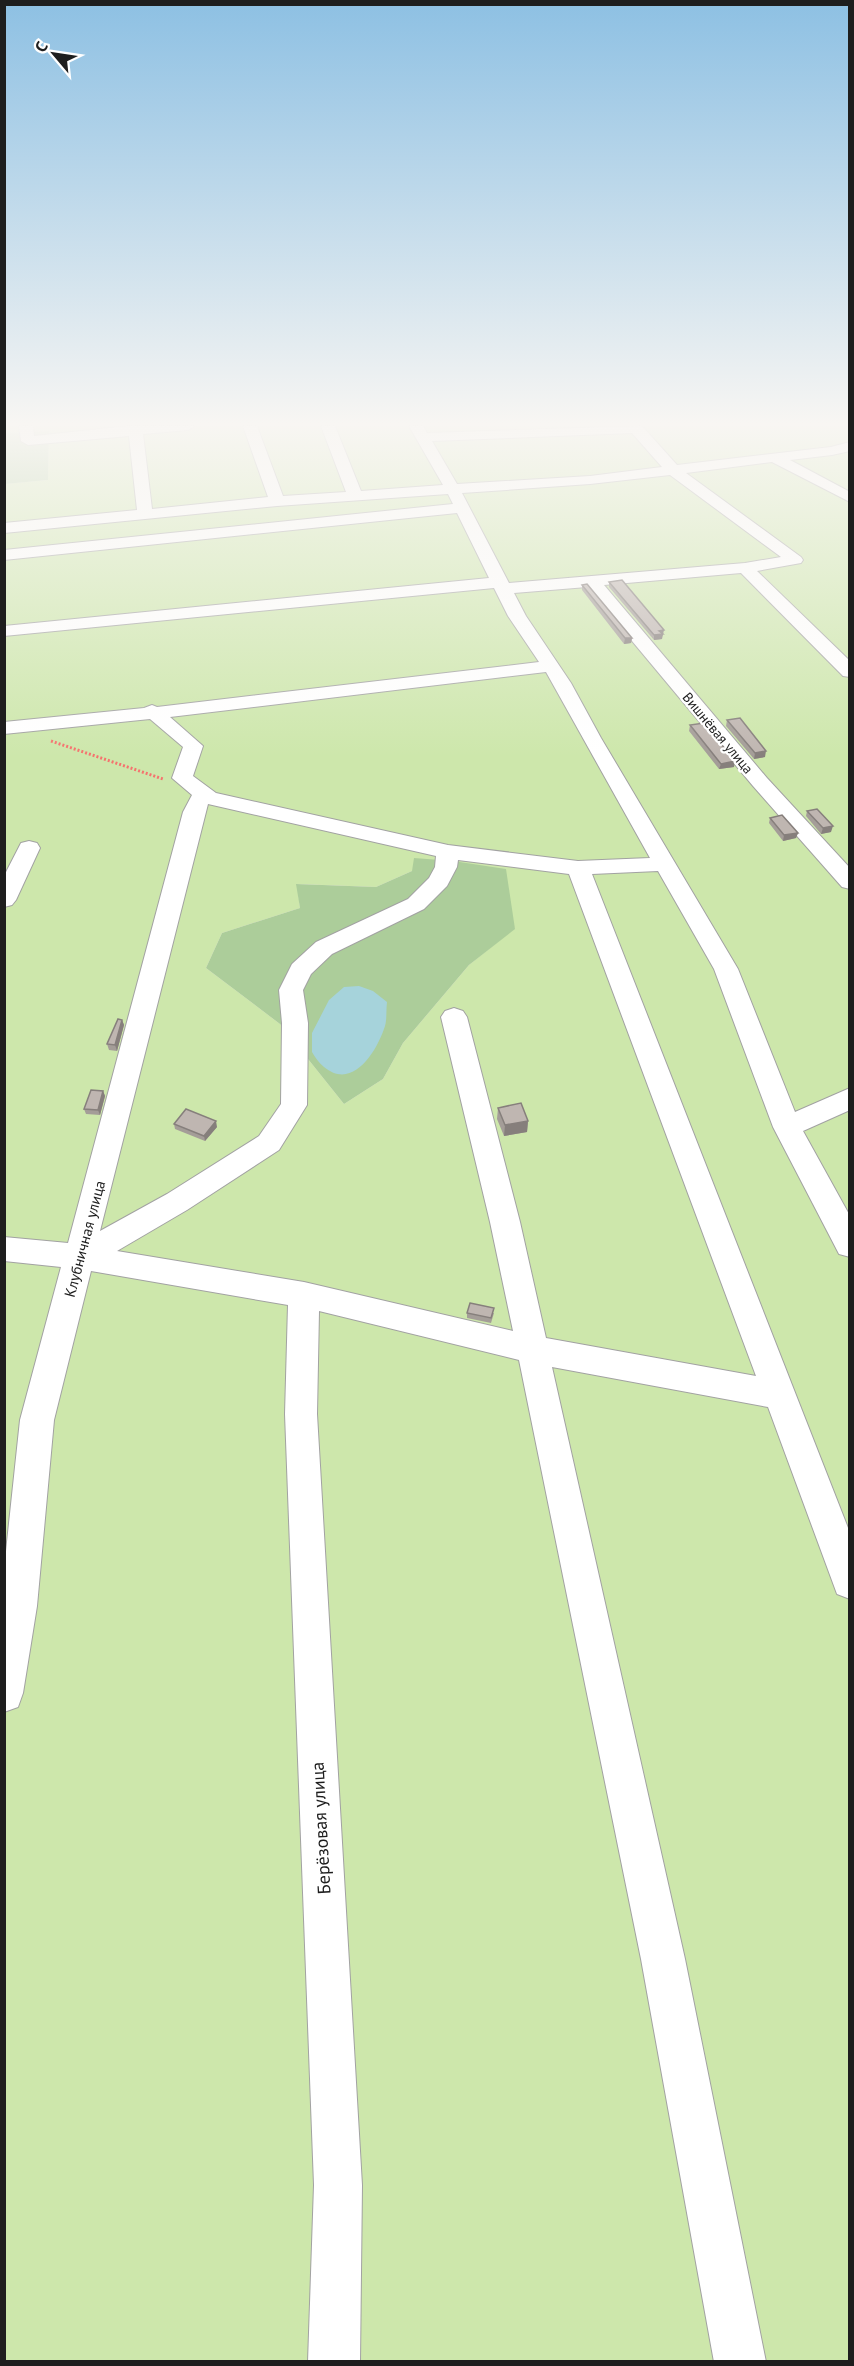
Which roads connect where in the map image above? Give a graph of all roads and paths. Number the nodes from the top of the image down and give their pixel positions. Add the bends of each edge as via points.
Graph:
1 (155, 536) edge
2 (477, 536) edge
3 (763, 536) edge
4 (4, 555) edge
5 (744, 568) junction
6 (591, 581) junction
7 (502, 585) junction
8 (4, 631) edge
9 (552, 666) junction
10 (849, 672) edge
11 (152, 711) junction
12 (41, 726) junction
13 (4, 728) edge
14 (196, 788) junction
15 (29, 848) dead end
16 (448, 852) junction
17 (665, 864) junction
18 (578, 868) junction
19 (849, 882) edge
20 (4, 900) edge
21 (454, 1017) dead end
22 (849, 1098) edge
23 (787, 1127) junction
24 (849, 1245) edge
25 (4, 1249) edge
26 (81, 1257) junction
27 (303, 1295) junction
28 (531, 1349) junction
29 (780, 1395) junction
30 (849, 1581) edge
31 (4, 1693) edge
32 (333, 2361) edge
33 (740, 2361) edge

1 - 4 street
2 - 7 street
3 - 5 street via 795,560
5 - 6 street
5 - 10 street
6 - 7 street
6 - 19 street, Вишнёвая улица
7 - 8 street
7 - 9 street via 517,616
9 - 11 street
9 - 17 street
11 - 12 street
11 - 14 street via 193,746 182,778
12 - 13 street
12 - 14 path via 38,737
14 - 16 street via 209,798
14 - 26 street, Клубничная улица via 194,812
15 - 20 street
16 - 18 street
16 - 26 street via 439,882 416,904 324,948 301,970 291,990 295,1023 294,1105 269,1143
17 - 18 street
17 - 23 street via 726,969
18 - 29 street
21 - 28 street via 505,1222
22 - 23 street
23 - 24 street
25 - 26 street
26 - 27 street
26 - 31 street, Клубничная улица via 37,1420 19,1606
27 - 28 street
27 - 32 street, Берёзовая улица via 302,1426 338,2185
28 - 29 street
28 - 33 street via 663,1959
29 - 30 street

